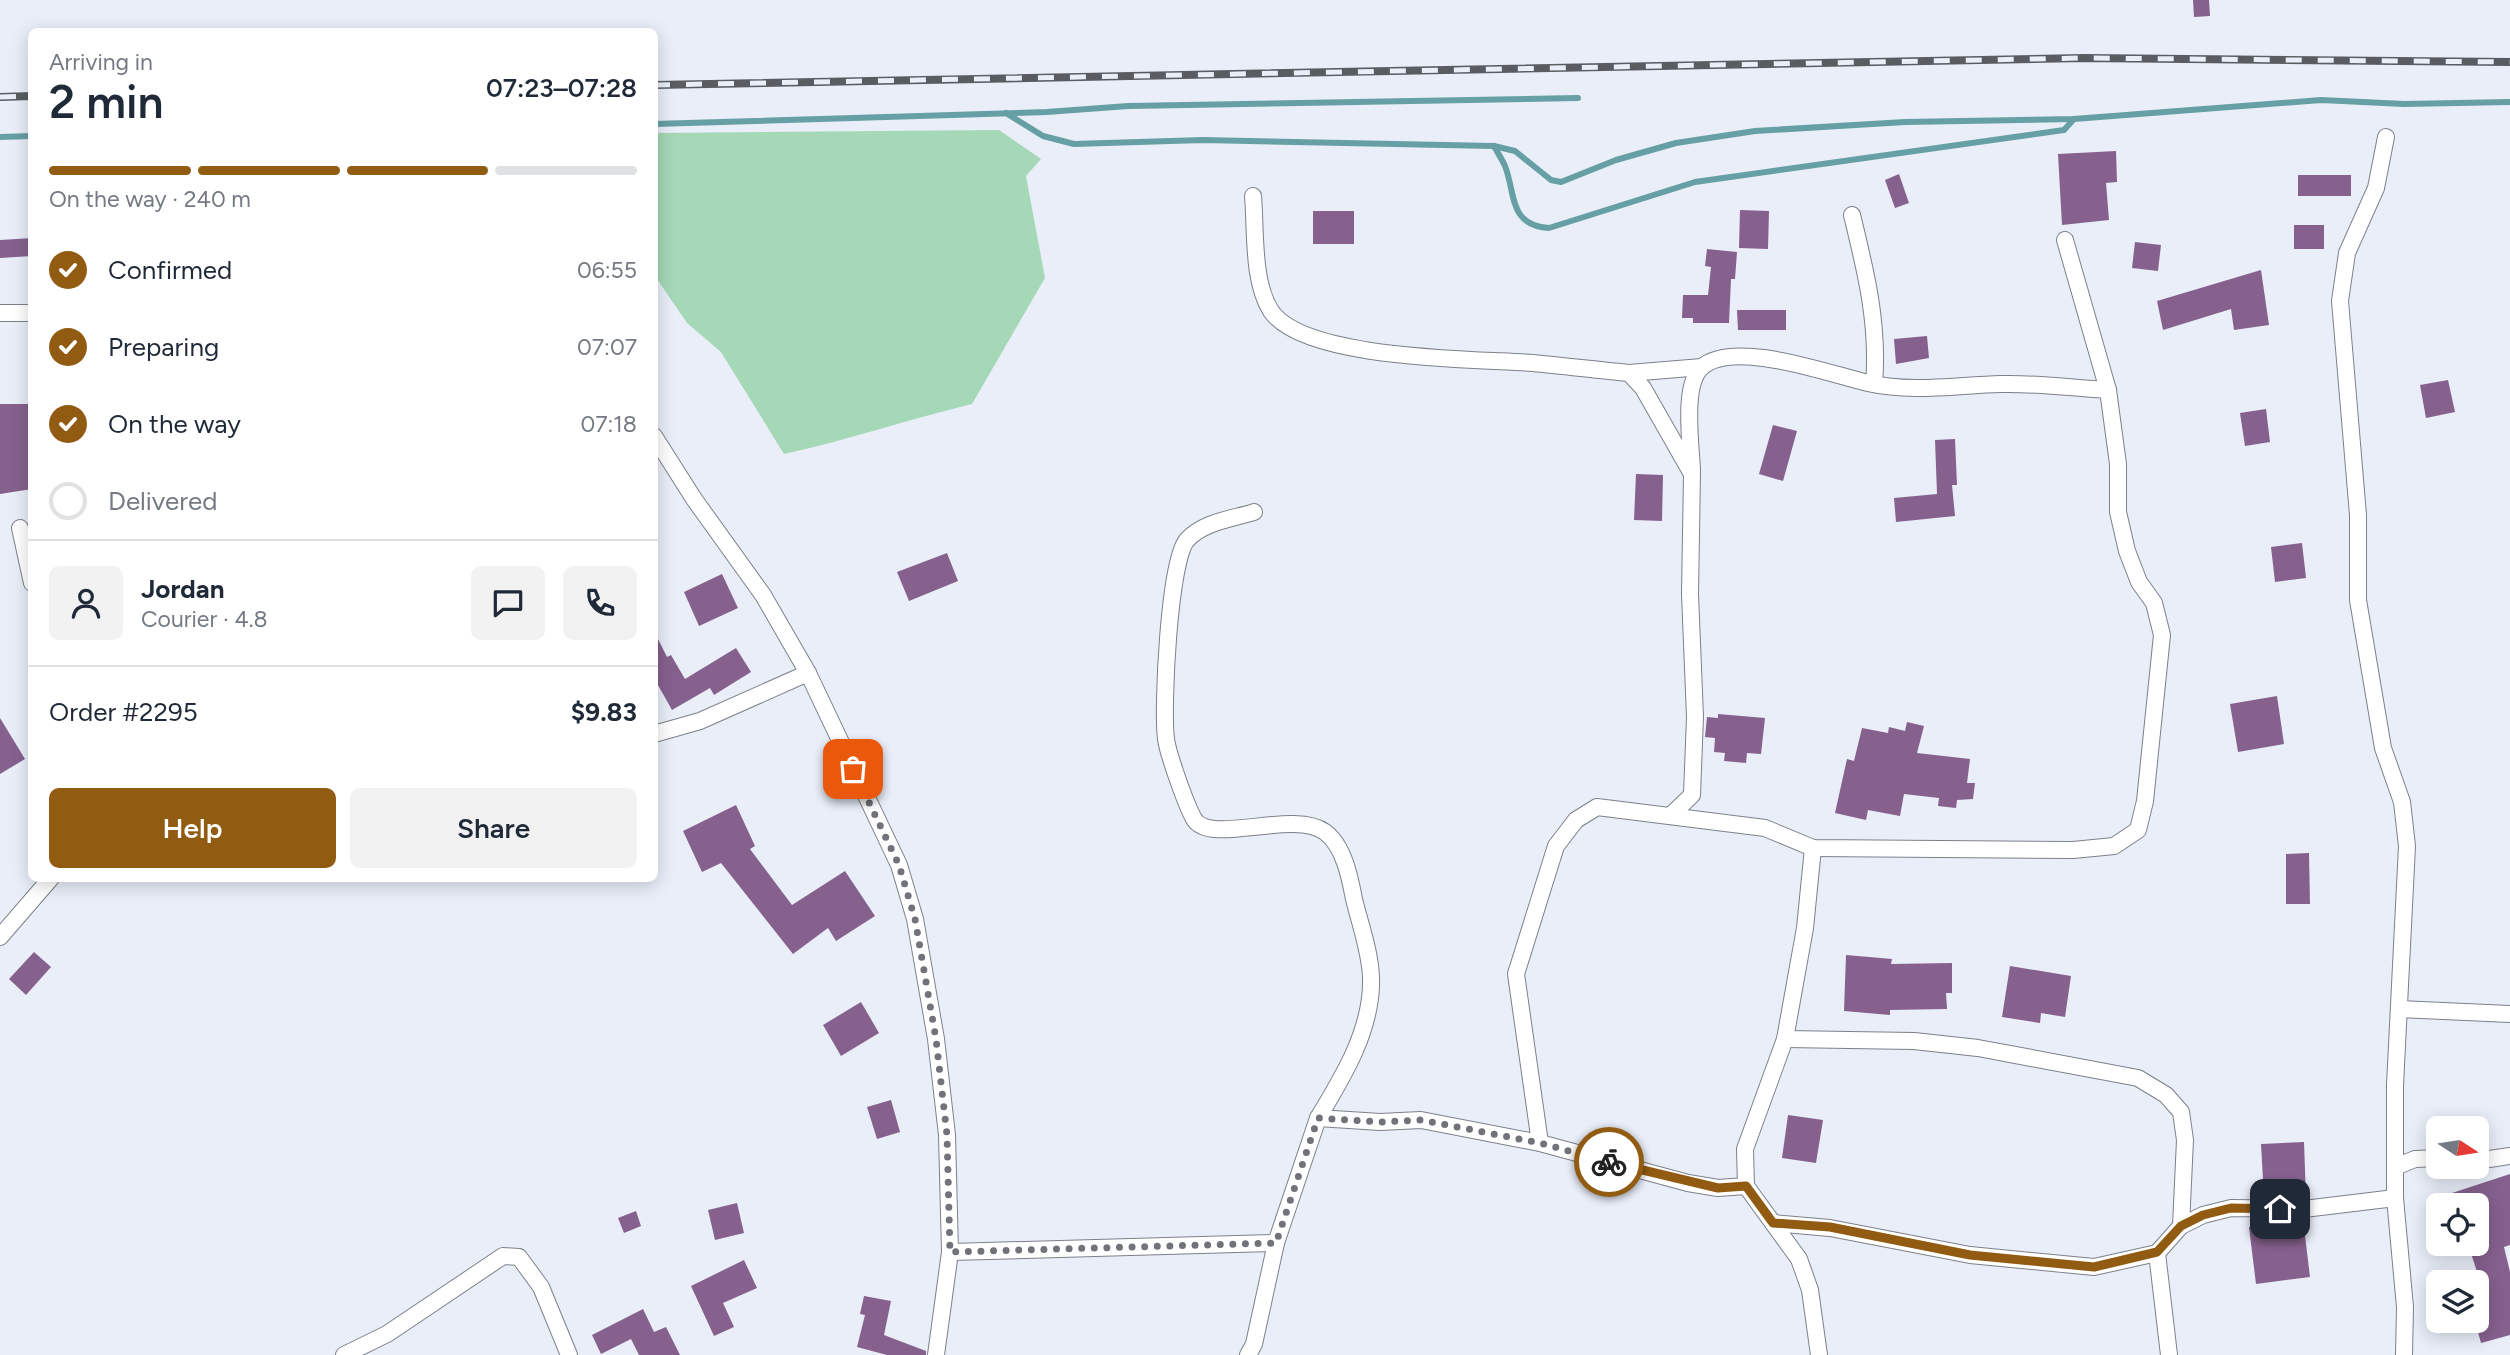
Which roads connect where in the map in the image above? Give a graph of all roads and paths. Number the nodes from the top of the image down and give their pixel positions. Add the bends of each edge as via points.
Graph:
1 (2386, 136) dead end
2 (1253, 196) dead end
3 (1852, 215) dead end
4 (2065, 240) dead end
5 (0, 313) edge
6 (28, 313) edge
7 (1702, 367) junction
8 (1629, 373) junction
9 (1874, 384) junction
10 (2108, 390) junction
11 (658, 442) edge
12 (1692, 474) junction
13 (1254, 512) dead end
14 (20, 528) dead end
15 (28, 565) edge
16 (808, 673) junction
17 (658, 733) edge
18 (1670, 816) junction
19 (1813, 848) junction
20 (48, 882) edge
21 (0, 937) edge
22 (2399, 1009) junction
23 (2510, 1014) edge
24 (1785, 1039) junction
25 (1318, 1118) junction
26 (1540, 1143) junction
27 (2510, 1156) edge
28 (2426, 1159) edge
29 (2489, 1159) edge
30 (2395, 1167) junction
31 (1746, 1186) junction
32 (2395, 1198) junction
33 (1773, 1223) junction
34 (2181, 1226) junction
35 (1276, 1243) junction
36 (950, 1252) junction
37 (2157, 1252) junction
38 (344, 1355) edge
39 (569, 1355) edge
40 (936, 1355) edge
41 (1248, 1355) edge
42 (1819, 1355) edge
43 (2169, 1355) edge
44 (2404, 1355) edge

1 - 22 street via 2376,188 2347,253 2340,301 2358,515 2358,600 2383,748 2402,802 2407,846
2 - 8 street via 1262,292 1273,313 1288,326 1338,345 1403,355
3 - 9 street via 1872,298 1877,353
4 - 10 street
5 - 6 street
7 - 8 street
7 - 9 street via 1728,355 1762,358
7 - 12 street via 1690,386
8 - 12 street via 1643,388
9 - 10 street via 1926,389 2003,384
10 - 19 street via 2118,464 2118,512 2127,551 2139,582 2154,603 2162,635 2138,830 2114,846 2073,850
11 - 16 street via 763,595
12 - 18 street via 1692,795
13 - 25 street via 1203,527 1185,542 1174,584 1166,666 1166,740 1195,821 1221,830 1286,822 1312,825 1328,834 1347,866 1371,976 1367,1015 1345,1074
14 - 15 street
16 - 17 street via 700,721
16 - 36 street via 899,865 915,919 947,1135
18 - 19 street via 1765,828
18 - 26 street via 1597,807 1576,820 1556,846 1516,974
19 - 24 street via 1805,928
20 - 21 street
22 - 23 street
22 - 30 street
24 - 31 street via 1745,1149
24 - 34 street via 1914,1041 1978,1048 2138,1078 2166,1095 2181,1112 2185,1140
25 - 26 street via 1421,1120
25 - 35 street
26 - 31 street via 1688,1183
27 - 29 street
28 - 30 street
30 - 32 street
31 - 33 street
32 - 34 street via 2304,1209 2231,1208
32 - 44 street via 2405,1307
33 - 37 street via 1830,1227 1970,1255 2094,1267
33 - 42 street via 1799,1259 1810,1290
34 - 37 street
35 - 36 street
35 - 41 street via 1255,1344
36 - 40 street
37 - 43 street
38 - 39 street via 387,1334 503,1256 519,1257 541,1287

